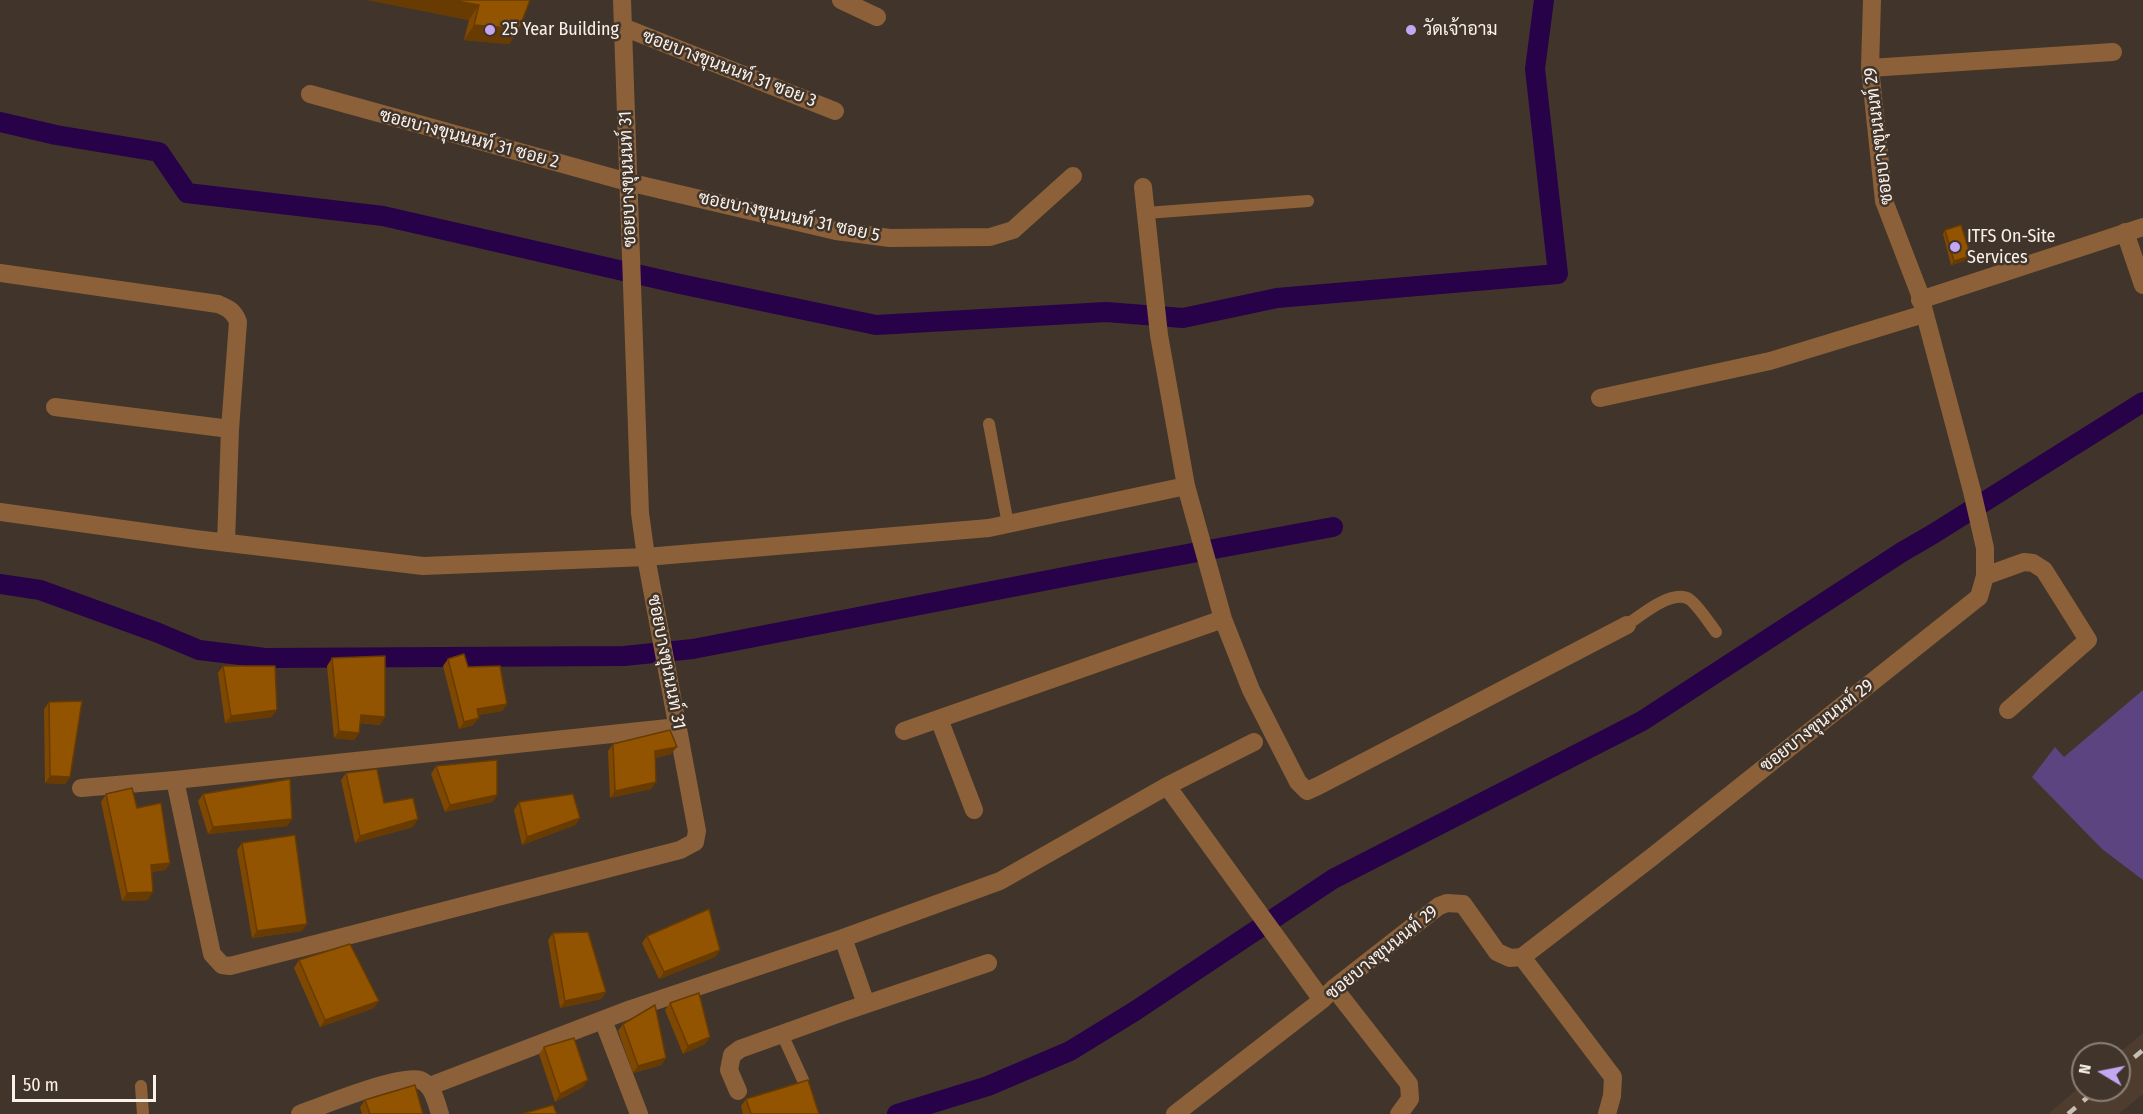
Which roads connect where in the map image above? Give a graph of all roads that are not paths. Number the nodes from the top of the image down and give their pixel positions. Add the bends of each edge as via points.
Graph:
1 (622, 0) edge
2 (841, 0) edge
3 (1872, 0) edge
4 (877, 17) dead end
5 (623, 27) junction
6 (2113, 52) dead end
7 (1870, 68) junction
8 (310, 94) dead end
9 (835, 111) dead end
10 (1072, 176) dead end
11 (628, 183) junction
12 (1143, 187) dead end
13 (1308, 201) dead end
14 (1146, 213) junction
15 (2134, 230) edge
16 (0, 273) edge
17 (2143, 285) edge
18 (1922, 307) junction
19 (1600, 398) dead end
20 (55, 406) dead end
21 (989, 424) dead end
22 (230, 429) junction
23 (1186, 486) junction
24 (0, 512) edge
25 (1008, 524) junction
26 (226, 543) junction
27 (646, 557) junction
28 (1985, 576) junction
29 (1223, 619) junction
30 (1627, 625) joint
31 (1716, 632) dead end
32 (2008, 710) dead end
33 (939, 719) junction
34 (678, 727) junction
35 (904, 731) dead end
36 (1254, 742) dead end
37 (175, 780) junction
38 (1167, 786) junction
39 (81, 788) dead end
40 (974, 810) dead end
41 (843, 938) junction
42 (1522, 957) junction
43 (988, 963) dead end
44 (1328, 994) junction
45 (866, 1004) junction
46 (603, 1020) junction
47 (782, 1034) junction
48 (803, 1080) edge
49 (141, 1086) dead end
50 (430, 1086) junction
51 (738, 1091) dead end
52 (143, 1114) edge
53 (300, 1114) edge
54 (440, 1114) edge
55 (639, 1114) edge
56 (1175, 1114) edge
57 (1399, 1114) edge
58 (1607, 1114) edge

1 - 5 street, ซอยบางขุนนนท์ 31
2 - 4 street
3 - 7 street, ซอยบางขุนนนท์ 29
5 - 9 street, ซอยบางขุนนนท์ 31 ซอย 3
5 - 11 street, ซอยบางขุนนนท์ 31
6 - 7 street
7 - 18 street, ซอยบางขุนนนท์ 29 via 1884,201
8 - 11 street, ซอยบางขุนนนท์ 31 ซอย 2
10 - 11 street, ซอยบางขุนนนท์ 31 ซอย 5 via 1012,230 990,237 947,238 890,238 836,231
11 - 27 street, ซอยบางขุนนนท์ 31 via 640,513
12 - 14 street
13 - 14 lane
14 - 23 street via 1159,335
15 - 17 street
15 - 18 street
16 - 22 street via 229,308 237,322
18 - 19 street via 1770,362
18 - 28 street, ซอยบางขุนนนท์ 29 via 1972,491 1985,548
20 - 22 street
21 - 25 lane
22 - 26 street
23 - 25 street
23 - 29 street
24 - 26 street
25 - 27 street
26 - 27 street via 423,566
27 - 34 street, ซอยบางขุนนนท์ 31
28 - 32 street via 2024,562 2039,566 2088,640
28 - 42 street, ซอยบางขุนนนท์ 29 via 1979,597
29 - 30 street via 1251,690 1298,782 1307,790
29 - 33 street
30 - 31 lane via 1667,598 1679,597 1690,599
33 - 35 street
33 - 40 street
34 - 37 street
34 - 37 street, ซอยบางขุนนนท์ 31 via 698,836 691,846 230,966 222,965 212,954
36 - 38 street
37 - 39 street
38 - 41 street via 1000,881
38 - 44 street
41 - 45 street
41 - 46 street
42 - 44 street, ซอยบางขุนนนท์ 29 via 1502,956 1463,904 1447,903
42 - 58 street via 1613,1077
43 - 45 street
44 - 56 street, ซอยบางขุนนนท์ 29
44 - 57 street via 1409,1084 1410,1099
45 - 47 street
46 - 50 street
46 - 55 street
47 - 48 lane
47 - 51 street via 732,1055 729,1070
49 - 52 lane
50 - 53 street via 412,1078 392,1082
50 - 54 street

